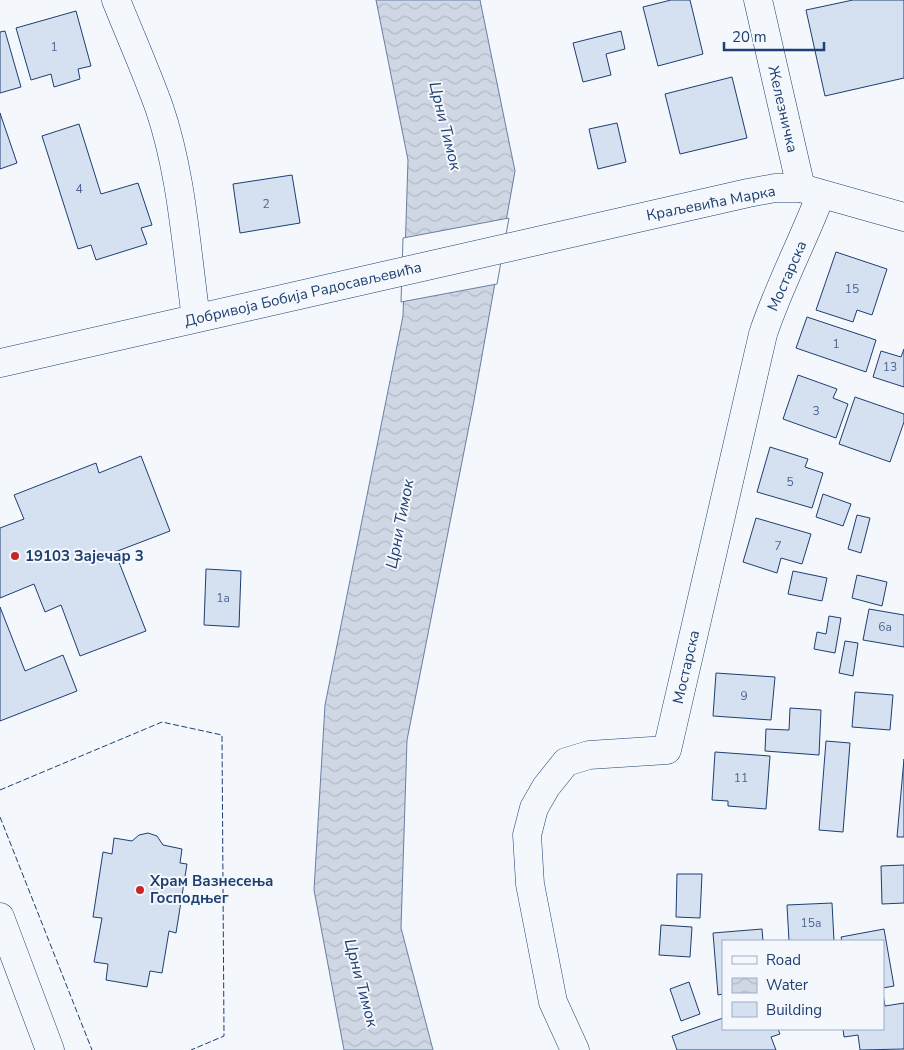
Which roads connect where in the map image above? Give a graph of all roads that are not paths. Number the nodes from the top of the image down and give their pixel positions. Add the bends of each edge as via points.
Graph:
1 (116, 0) edge
2 (758, 0) edge
3 (811, 191) junction
4 (904, 217) edge
5 (605, 224) joint
6 (196, 318) junction
7 (0, 363) edge
8 (0, 917) edge
9 (50, 1050) edge
10 (575, 1050) edge

1 - 6 street via 159,107 169,146 179,189
2 - 3 street, Железничка
3 - 4 street, Краљевића Марка
3 - 5 street, Краљевића Марка via 775,188
3 - 10 street, Мостарска via 804,238 763,334 667,750 589,755 566,762 534,808 527,835 530,884 553,1002
5 - 6 street, Добривоја Бобија Радосављевића
6 - 7 street, Добривоја Бобија Радосављевића
8 - 9 street

